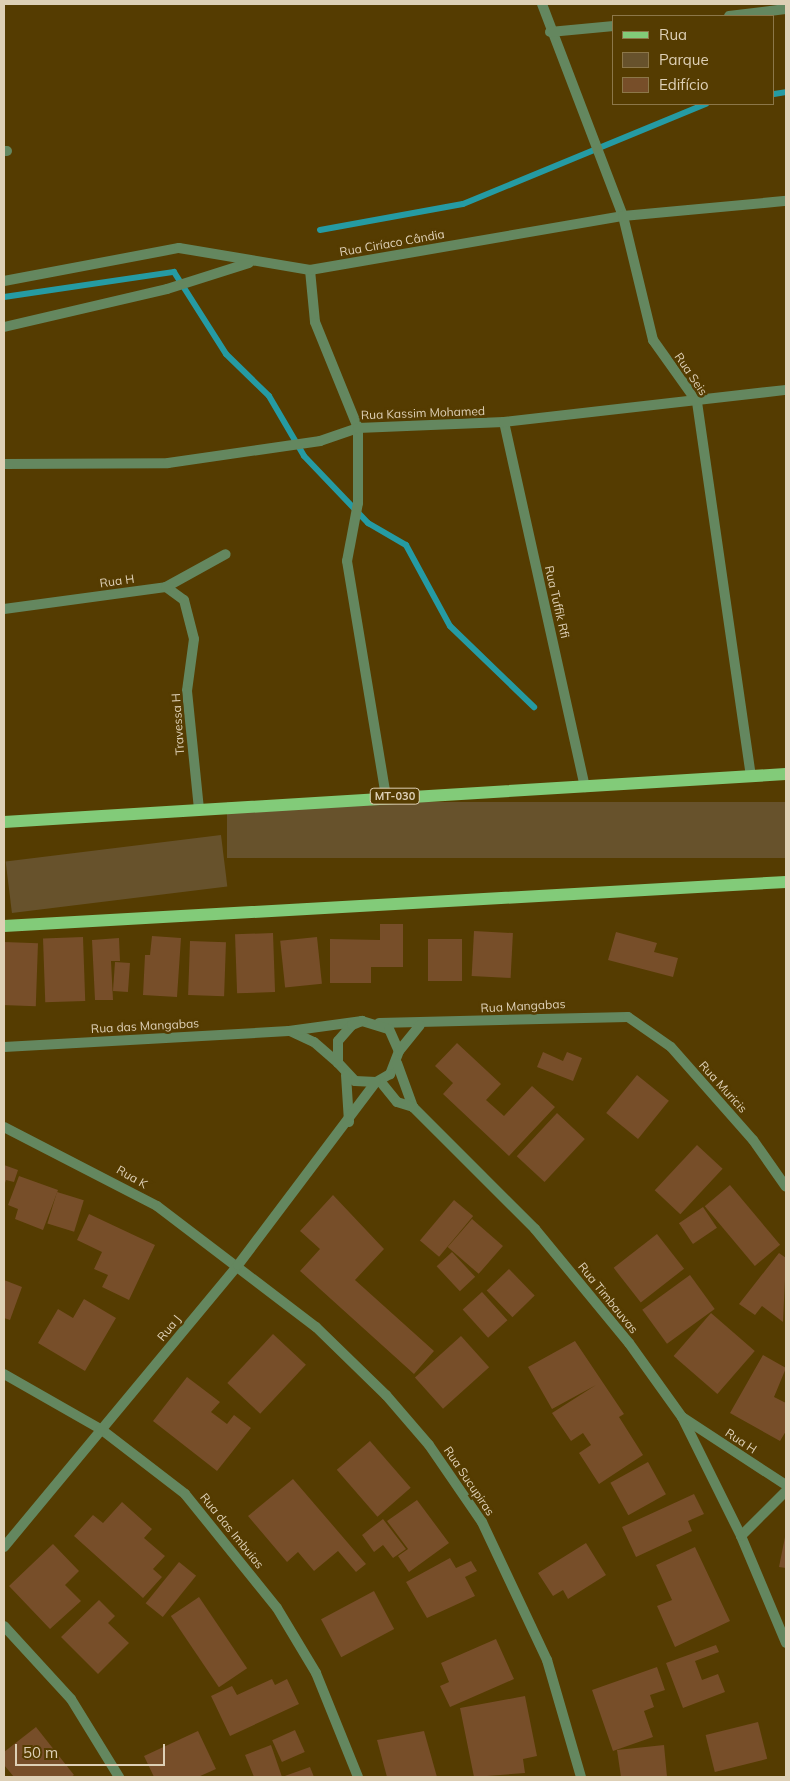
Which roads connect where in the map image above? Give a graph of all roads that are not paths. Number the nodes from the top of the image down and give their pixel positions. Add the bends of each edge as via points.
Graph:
1 (542, 4) edge
2 (786, 9) edge
3 (737, 15) edge
4 (612, 26) edge
5 (550, 32) junction
6 (786, 201) edge
7 (623, 216) junction
8 (252, 262) junction
9 (310, 270) junction
10 (4, 281) edge
11 (4, 327) edge
12 (786, 390) edge
13 (697, 402) junction
14 (504, 422) junction
15 (358, 428) junction
16 (4, 464) edge
17 (226, 554) dead end
18 (166, 587) junction
19 (4, 610) edge
20 (786, 774) edge
21 (751, 776) junction
22 (585, 787) junction
23 (386, 796) junction
24 (199, 810) junction
25 (4, 822) edge
26 (786, 882) edge
27 (4, 926) edge
28 (628, 1017) joint
29 (362, 1021) junction
30 (378, 1023) junction
31 (420, 1025) junction
32 (289, 1031) junction
33 (4, 1046) edge
34 (399, 1051) junction
35 (338, 1063) junction
36 (397, 1063) junction
37 (346, 1074) junction
38 (378, 1082) junction
39 (413, 1108) junction
40 (349, 1122) junction
41 (4, 1126) edge
42 (786, 1187) edge
43 (238, 1265) junction
44 (4, 1374) edge
45 (682, 1417) junction
46 (102, 1430) junction
47 (786, 1485) edge
48 (786, 1491) edge
49 (741, 1536) junction
50 (4, 1547) edge
51 (4, 1626) edge
52 (786, 1643) edge
53 (118, 1777) edge
54 (358, 1777) edge
55 (581, 1777) edge

1 - 5 street, Rua Seis
2 - 3 street
4 - 5 street
5 - 7 street, Rua Seis
6 - 7 street, Rua Ciríaco Cândia
7 - 9 street, Rua Ciríaco Cândia
7 - 13 street, Rua Seis via 653,340
8 - 9 street, Rua Ciríaco Cândia
8 - 10 street, Rua Ciríaco Cândia via 179,248
8 - 11 street via 167,289
9 - 15 street via 315,322
12 - 13 street, Rua Kassim Mohamed
13 - 14 street, Rua Kassim Mohamed
13 - 21 street, Rua Seis
14 - 15 street, Rua Kassim Mohamed
14 - 22 street, Rua Tuffik Rfi
15 - 16 street, Rua Kassim Mohamed via 311,442 168,463
15 - 23 street via 358,503 346,562 353,619
17 - 18 street, Rua H
18 - 19 street, Rua H
18 - 24 street, Travessa H via 184,600 194,639 187,691
20 - 21 main road, MT-030
21 - 22 main road, MT-030
22 - 23 main road, MT-030
23 - 24 main road, MT-030
24 - 25 main road, MT-030
26 - 27 main road
28 - 31 street, Rua Mangabas
28 - 42 street, Rua Muricis via 671,1047 753,1140
29 - 30 street
29 - 32 street, Rua das Mangabas
29 - 35 street via 341,1037
30 - 31 street, Rua Mangabas
30 - 34 street via 389,1029
31 - 34 street
32 - 33 street, Rua das Mangabas
32 - 35 street via 314,1042
34 - 36 street
35 - 37 street
36 - 38 street
36 - 39 street
37 - 38 street via 365,1083
37 - 40 street
38 - 39 street via 397,1102
38 - 40 street, Rua J
39 - 45 street, Rua Timbauvas via 535,1230 629,1343
40 - 43 street, Rua J
41 - 43 street, Rua K via 157,1206
43 - 46 street, Rua J
43 - 55 street, Rua Sucupiras via 316,1327 386,1395 429,1445 482,1522 547,1660
44 - 46 street, Rua das Imbuias
45 - 47 street, Rua H
45 - 49 street, Rua Timbauvas
46 - 50 street, Rua J
46 - 54 street, Rua das Imbuias via 185,1494 278,1608 316,1673
48 - 49 street
49 - 52 street, Rua Timbauvas
51 - 53 street via 71,1699

